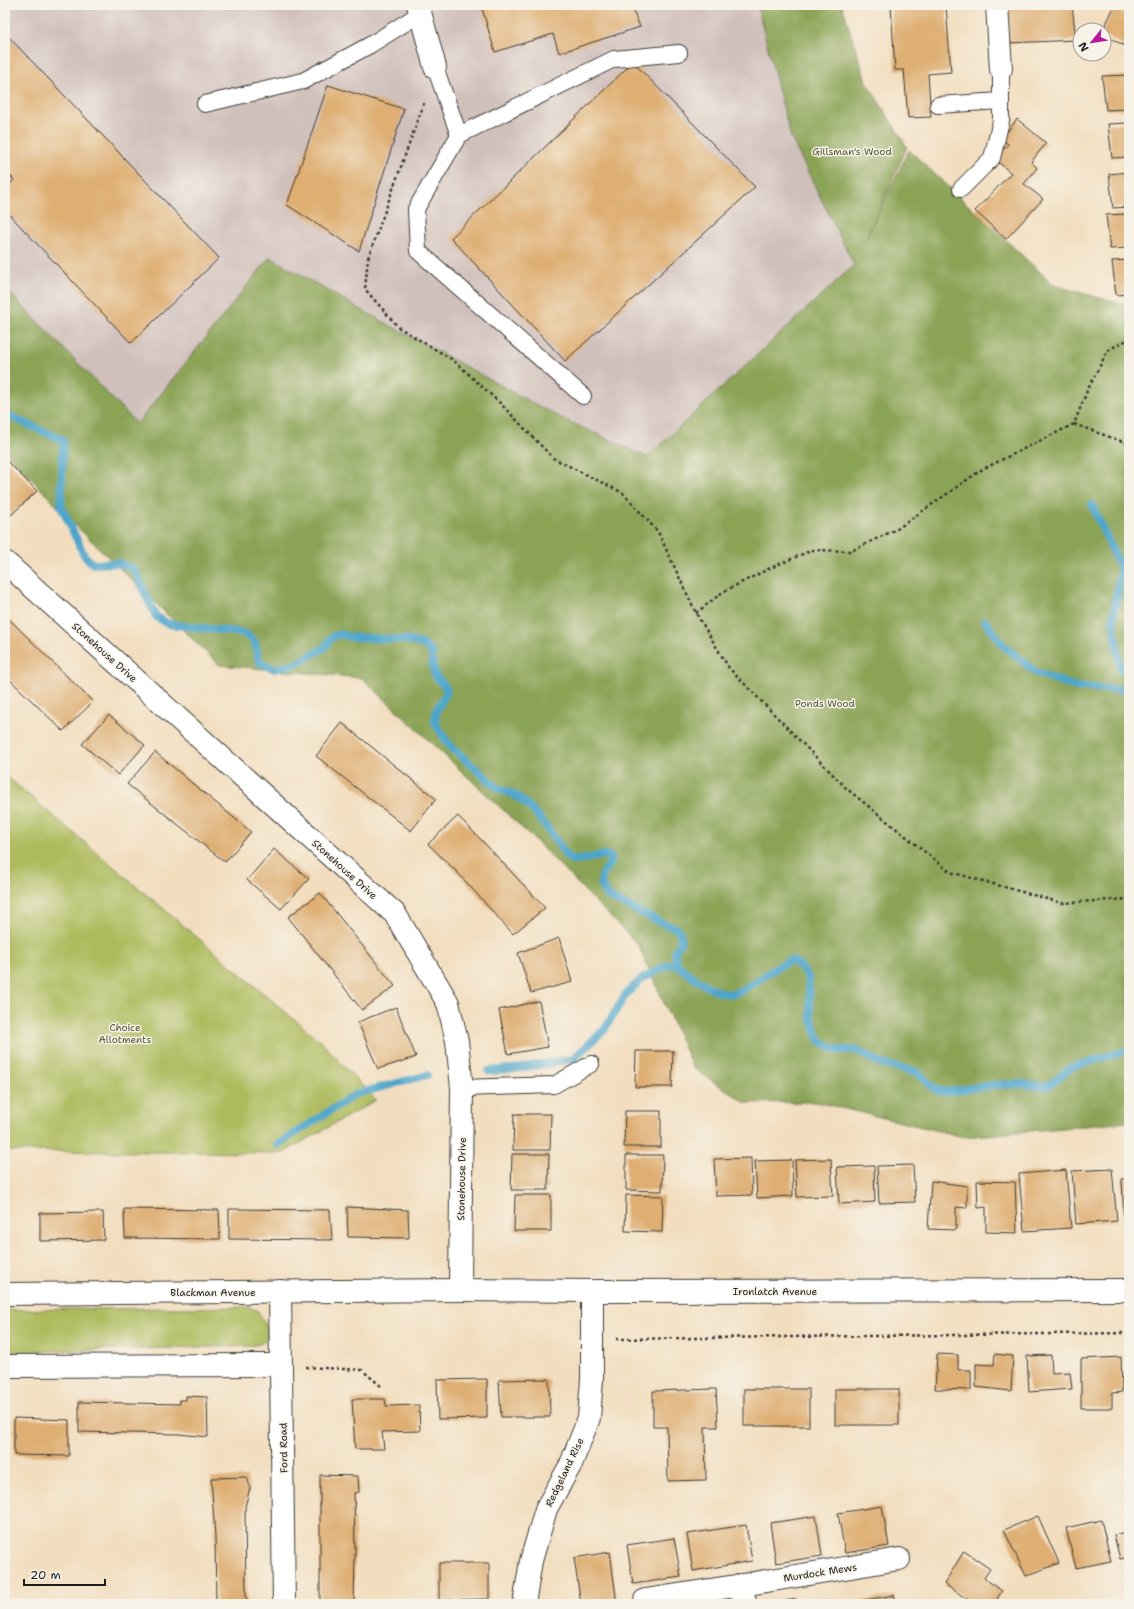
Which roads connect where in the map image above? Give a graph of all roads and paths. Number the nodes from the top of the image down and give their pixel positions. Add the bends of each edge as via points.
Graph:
1 (997, 5) edge
2 (419, 9) edge
3 (679, 53) dead end
4 (435, 67) junction
5 (1001, 69) joint
6 (1001, 102) junction
7 (205, 104) dead end
8 (938, 105) dead end
9 (460, 135) junction
10 (961, 189) dead end
11 (1129, 338) edge
12 (583, 396) dead end
13 (1074, 424) junction
14 (1129, 444) edge
15 (5, 562) edge
16 (696, 613) junction
17 (1129, 899) edge
18 (591, 1064) dead end
19 (462, 1088) junction
20 (421, 1290) joint
21 (460, 1290) junction
22 (1129, 1290) edge
23 (592, 1291) junction
24 (280, 1292) junction
25 (5, 1294) edge
26 (1129, 1333) edge
27 (592, 1340) junction
28 (281, 1365) junction
29 (5, 1366) edge
30 (382, 1387) dead end
31 (899, 1560) dead end
32 (743, 1594) edge
33 (645, 1600) dead end
34 (284, 1604) edge
35 (524, 1604) edge

1 - 5 street
2 - 4 street
2 - 7 lane via 370,45 303,81
3 - 9 lane via 614,59
4 - 9 lane
4 - 16 path via 422,113 368,258 365,289 398,327 453,360 501,404 553,458 622,493 658,532
5 - 6 lane
6 - 8 lane
6 - 10 lane via 1001,121 992,158
9 - 12 lane via 416,209 418,251
11 - 13 path via 1108,350
13 - 14 path
13 - 16 path via 981,470 897,529 851,551 812,550 723,592
15 - 19 street, Stonehouse Drive via 395,914 448,1003 457,1041
16 - 17 path via 729,668 847,789 950,872 1062,903
18 - 19 lane via 554,1085
19 - 21 street, Stonehouse Drive
20 - 21 street, Ironlatch Avenue
20 - 24 street, Blackman Avenue
21 - 23 street, Ironlatch Avenue
22 - 23 street, Ironlatch Avenue
23 - 27 street, Redgeland Rise
24 - 25 street, Blackman Avenue
24 - 28 street, Ford Road
26 - 27 path
27 - 35 street, Redgeland Rise via 589,1418 571,1464 546,1509 531,1561
28 - 29 street
28 - 30 path via 362,1370
28 - 34 street, Ford Road
31 - 32 street, Murdock Mews
32 - 33 street, Murdock Mews

